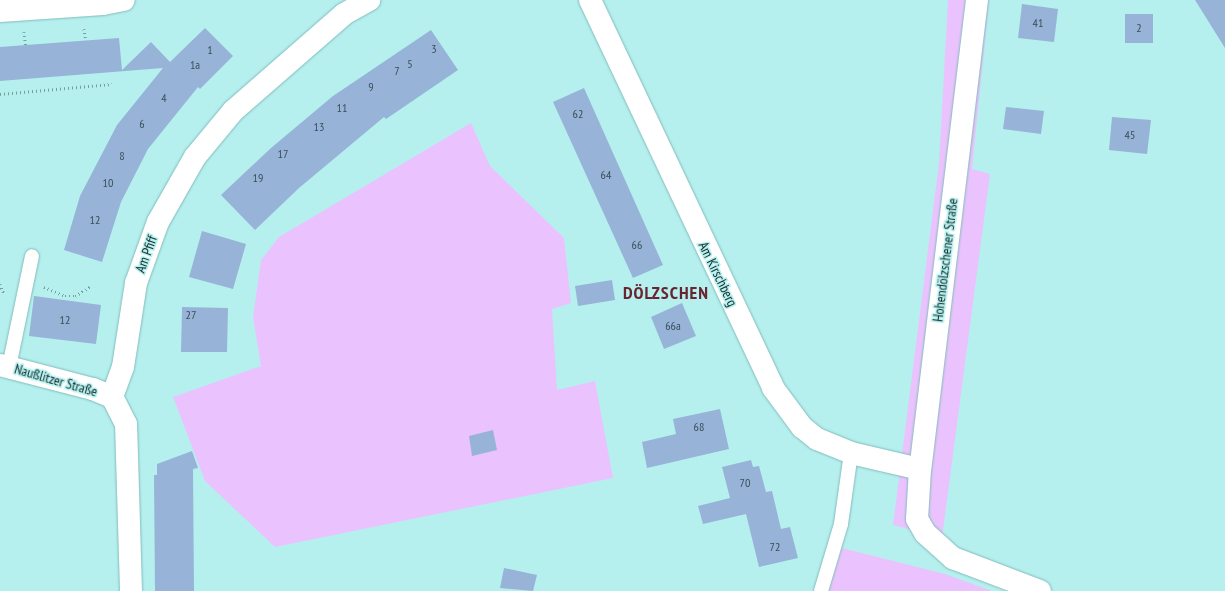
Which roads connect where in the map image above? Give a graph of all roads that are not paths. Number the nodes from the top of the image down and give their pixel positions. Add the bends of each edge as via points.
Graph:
1 (124, 0) edge
2 (369, 0) edge
3 (590, 0) edge
4 (977, 0) edge
5 (339, 7) edge
6 (0, 11) edge
7 (32, 256) dead end
8 (5, 366) edge
9 (112, 397) junction
10 (851, 453) junction
11 (920, 469) junction
12 (131, 591) edge
13 (821, 591) edge
14 (1040, 591) edge

1 - 6 street via 103,4
2 - 5 street, Am Pfiff
3 - 10 street, Am Kirschberg via 774,388 802,427 817,439
4 - 11 street, Hohendölzschener Straße
5 - 9 street, Am Pfiff via 233,111 195,157 158,222 136,283 123,367
7 - 8 lane
8 - 9 street, Naußlitzer Straße via 93,389
9 - 12 street via 126,424
10 - 11 street, Am Kirschberg
10 - 13 lane via 841,524
11 - 14 street, Hohendölzschener Straße via 917,519 925,533 953,558

